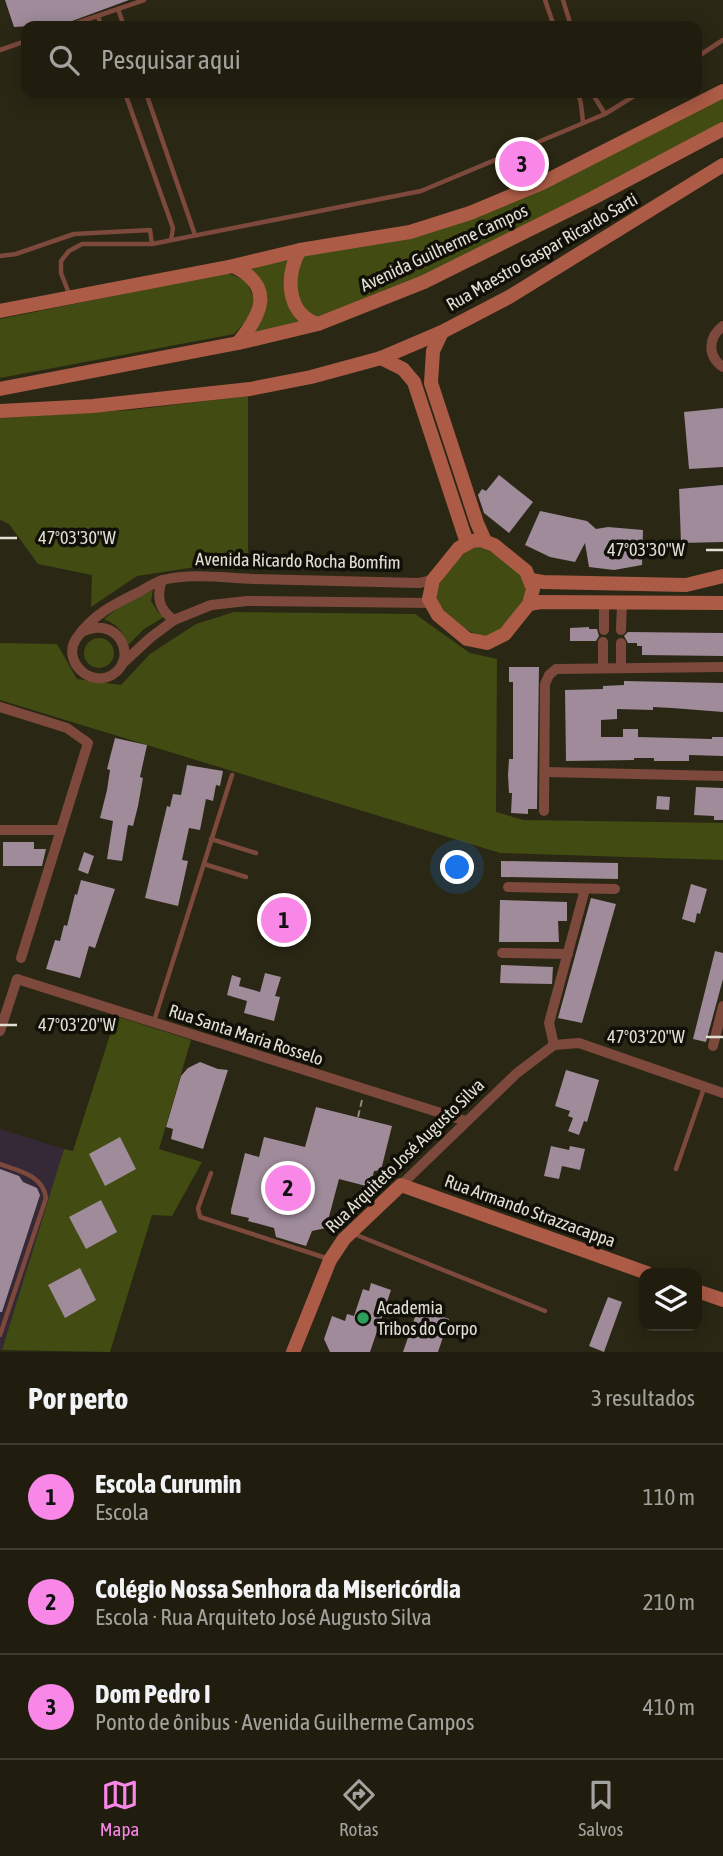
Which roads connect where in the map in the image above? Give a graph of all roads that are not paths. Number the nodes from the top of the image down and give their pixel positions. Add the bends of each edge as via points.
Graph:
1 (144, 0) edge
2 (545, 0) edge
3 (563, 0) edge
4 (118, 9) junction
5 (98, 16) junction
6 (83, 21) edge
7 (100, 21) edge
8 (122, 21) edge
9 (552, 21) edge
10 (569, 21) edge
11 (723, 40) edge
12 (21, 43) edge
13 (0, 50) edge
14 (702, 54) edge
15 (723, 91) edge
16 (127, 98) edge
17 (148, 98) edge
18 (580, 98) edge
19 (595, 98) edge
20 (631, 98) edge
21 (605, 114) junction
22 (583, 122) junction
23 (723, 128) edge
24 (723, 165) edge
25 (195, 235) junction
26 (171, 240) junction
27 (152, 244) junction
28 (300, 250) junction
29 (0, 256) edge
30 (233, 266) junction
31 (70, 296) junction
32 (0, 311) edge
33 (318, 324) junction
34 (723, 326) edge
35 (442, 332) junction
36 (238, 343) junction
37 (381, 358) junction
38 (723, 367) edge
39 (0, 389) edge
40 (0, 411) edge
41 (485, 541) junction
42 (467, 542) junction
43 (723, 576) edge
44 (162, 580) junction
45 (433, 580) junction
46 (531, 580) junction
47 (430, 603) junction
48 (604, 603) junction
49 (622, 603) junction
50 (723, 603) edge
51 (529, 604) junction
52 (174, 620) junction
53 (604, 630) dead end
54 (621, 630) dead end
55 (82, 632) junction
56 (603, 642) dead end
57 (621, 643) dead end
58 (122, 664) junction
59 (603, 667) junction
60 (621, 667) junction
61 (723, 667) edge
62 (0, 707) edge
63 (546, 772) junction
64 (232, 775) dead end
65 (723, 776) edge
66 (544, 811) dead end
67 (0, 830) edge
68 (61, 830) junction
69 (211, 839) junction
70 (256, 853) dead end
71 (204, 864) junction
72 (246, 877) dead end
73 (508, 887) dead end
74 (585, 889) junction
75 (615, 889) dead end
76 (502, 953) dead end
77 (568, 954) junction
78 (21, 958) dead end
79 (723, 1006) edge
80 (154, 1022) junction
81 (0, 1031) edge
82 (554, 1045) junction
83 (713, 1046) dead end
84 (705, 1087) junction
85 (723, 1093) edge
86 (466, 1121) junction
87 (0, 1164) edge
88 (676, 1169) dead end
89 (211, 1173) dead end
90 (401, 1185) junction
91 (351, 1233) junction
92 (330, 1259) junction
93 (639, 1270) edge
94 (702, 1293) edge
95 (723, 1300) edge
96 (545, 1311) dead end
97 (0, 1335) edge
98 (293, 1352) edge

1 - 4 lane
2 - 9 lane
3 - 10 lane
4 - 5 lane
4 - 8 lane
5 - 6 lane
5 - 7 lane
11 - 14 lane
12 - 13 lane
15 - 28 main road, Avenida Guilherme Campos via 542,183 470,213 410,232
16 - 26 lane via 173,228
17 - 25 lane
18 - 22 lane
19 - 21 lane
20 - 21 lane
21 - 22 lane
22 - 25 lane via 421,191
23 - 33 main road, Avenida Guilherme Campos via 424,282
24 - 35 main road, Rua Maestro Gaspar Ricardo Sarti via 509,297
25 - 26 lane
26 - 27 lane
27 - 29 lane via 150,230 74,234
27 - 31 lane via 82,244 69,251 61,261 61,273
28 - 30 main road, Avenida Guilherme Campos
28 - 33 main road via 289,276 292,295 298,311
30 - 31 main road, Avenida Guilherme Campos
30 - 36 main road via 256,281 261,299 259,314
31 - 32 main road, Avenida Guilherme Campos
33 - 36 main road, Avenida Guilherme Campos
34 - 38 street via 710,349
35 - 37 main road, Rua Maestro Gaspar Ricardo Sarti
35 - 41 main road via 433,351 431,383
36 - 39 main road, Avenida Guilherme Campos
37 - 40 main road, Rua Maestro Gaspar Ricardo Sarti via 250,389
37 - 42 main road via 403,369 414,382
41 - 42 main road
41 - 46 main road via 526,571
42 - 45 main road
43 - 46 main road via 686,585
44 - 45 street, Avenida Ricardo Rocha Bomfim
44 - 52 street via 160,604
44 - 55 street, Avenida Ricardo Rocha Bomfim via 115,603
45 - 47 main road
46 - 51 main road
47 - 51 main road via 467,639 482,643 501,638
47 - 52 street via 229,602
48 - 49 main road
48 - 51 main road
48 - 53 street
49 - 50 main road
49 - 54 street
52 - 58 street
55 - 58 street via 104,627 115,632 122,641
55 - 58 street via 72,656 87,677 101,679
56 - 59 street
57 - 60 street
59 - 60 street
59 - 63 street via 556,670 549,676 545,684
60 - 61 street
62 - 68 street via 67,728 88,743
63 - 65 street
63 - 66 street
64 - 69 lane
67 - 68 street
68 - 78 street
69 - 70 lane
69 - 71 lane
71 - 72 lane
71 - 80 lane
73 - 74 street
74 - 75 street
74 - 77 street
76 - 77 street
77 - 82 street via 549,1023
79 - 83 street
80 - 81 street, Rua Santa Maria Rosselo via 17,979
80 - 86 street, Rua Santa Maria Rosselo
82 - 84 street via 579,1043
82 - 86 street, Rua Arquiteto José Augusto Silva
84 - 85 street
84 - 88 lane
86 - 90 street, Rua Arquiteto José Augusto Silva
87 - 97 lane via 41,1183 46,1198
89 - 92 lane via 198,1209 200,1217
90 - 91 main road, Rua Arquiteto José Augusto Silva
90 - 93 main road, Rua Armando Strazzacappa
91 - 92 main road, Rua Arquiteto José Augusto Silva
91 - 96 lane
92 - 98 main road, Rua Arquiteto José Augusto Silva
94 - 95 main road

